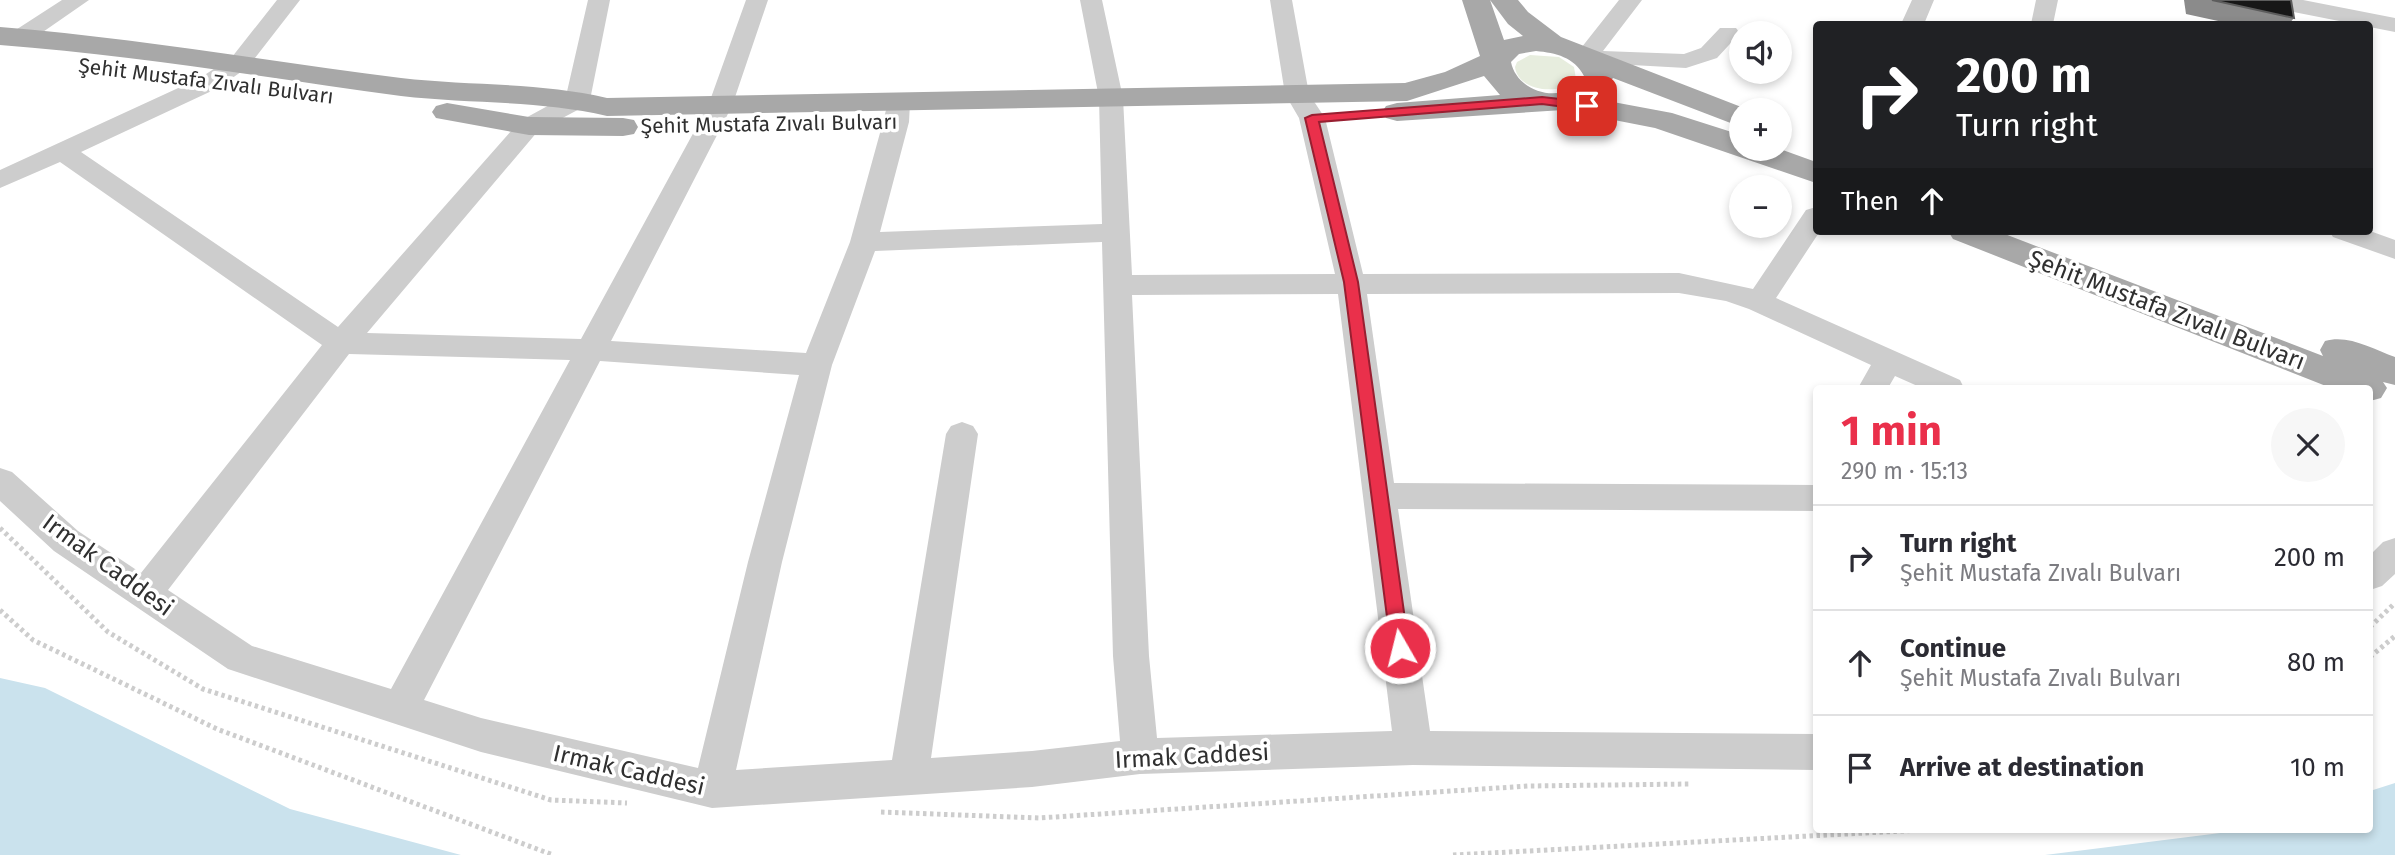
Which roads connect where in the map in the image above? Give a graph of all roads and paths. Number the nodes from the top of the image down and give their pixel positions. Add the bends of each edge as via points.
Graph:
1 (78, 0) edge
2 (289, 0) edge
3 (599, 0) edge
4 (757, 0) edge
5 (1091, 0) edge
6 (1281, 0) edge
7 (1476, 0) edge
8 (1504, 0) edge
9 (1632, 0) edge
10 (1923, 0) edge
11 (2268, 0) edge
12 (2303, 16) edge
13 (1914, 21) edge
14 (2354, 21) edge
15 (2373, 23) edge
16 (2395, 25) edge
17 (1728, 33) dead end
18 (6, 43) edge
19 (1551, 43) junction
20 (1586, 57) junction
21 (1496, 60) junction
22 (240, 62) junction
23 (209, 83) junction
24 (578, 100) junction
25 (1552, 101) junction
26 (1304, 106) junction
27 (1111, 108) junction
28 (897, 112) junction
29 (1729, 113) edge
30 (714, 116) junction
31 (529, 126) junction
32 (1792, 139) edge
33 (1729, 141) edge
34 (1813, 147) edge
35 (60, 150) junction
36 (1784, 161) edge
37 (1813, 172) edge
38 (0, 180) edge
39 (1813, 221) edge
40 (1114, 233) junction
41 (1975, 235) edge
42 (2040, 235) edge
43 (2354, 235) edge
44 (864, 242) junction
45 (2395, 250) edge
46 (1351, 282) junction
47 (1117, 285) junction
48 (1759, 302) junction
49 (340, 343) junction
50 (591, 350) junction
51 (1889, 361) junction
52 (817, 365) junction
53 (2395, 372) edge
54 (1875, 385) edge
55 (1942, 385) edge
56 (2359, 385) edge
57 (2373, 391) edge
58 (2395, 399) edge
59 (962, 435) dead end
60 (0, 481) edge
61 (1380, 496) junction
62 (1813, 498) edge
63 (2395, 552) edge
64 (2373, 573) edge
65 (145, 594) junction
66 (2395, 603) edge
67 (0, 610) edge
68 (2373, 624) edge
69 (2395, 636) edge
70 (2373, 654) edge
71 (400, 709) junction
72 (1413, 748) junction
73 (1813, 751) edge
74 (1140, 756) junction
75 (909, 777) junction
76 (712, 790) junction
77 (1906, 833) edge
78 (553, 855) edge
79 (1453, 855) edge

1 - 18 street
2 - 22 street
3 - 24 street
4 - 30 street
5 - 27 street
6 - 26 street
7 - 21 main road
8 - 19 main road via 1518,18
9 - 20 street
10 - 13 street
11 - 12 street
12 - 14 street
15 - 16 street
17 - 20 street via 1709,53 1686,61
18 - 22 main road, Şehit Mustafa Zıvalı Bulvarı via 102,44
18 - 23 main road, Şehit Mustafa Zıvalı Bulvarı
19 - 20 main road
19 - 21 main road, Şehit Mustafa Zıvalı Bulvarı via 1510,47
20 - 25 main road via 1599,76 1597,85 1589,93
20 - 29 main road
21 - 25 main road via 1494,70 1505,85 1525,96
21 - 26 main road, Şehit Mustafa Zıvalı Bulvarı via 1407,92
22 - 23 street
22 - 24 main road, Şehit Mustafa Zıvalı Bulvarı via 404,87
23 - 31 main road, Şehit Mustafa Zıvalı Bulvarı via 388,102
23 - 35 street
24 - 30 main road, Şehit Mustafa Zıvalı Bulvarı via 607,107
24 - 31 street
25 - 26 main road, Şehit Mustafa Zıvalı Bulvarı
25 - 33 main road, Şehit Mustafa Zıvalı Bulvarı via 1661,120
26 - 27 main road, Şehit Mustafa Zıvalı Bulvarı
26 - 46 street
27 - 28 main road, Şehit Mustafa Zıvalı Bulvarı
27 - 40 street
28 - 30 main road, Şehit Mustafa Zıvalı Bulvarı
28 - 44 street
30 - 31 main road, Şehit Mustafa Zıvalı Bulvarı
30 - 50 street
31 - 49 street
32 - 34 main road
35 - 38 street
35 - 49 street
36 - 37 main road
39 - 48 street
40 - 44 street
40 - 47 street
41 - 56 main road, Şehit Mustafa Zıvalı Bulvarı
42 - 53 main road, Şehit Mustafa Zıvalı Bulvarı
43 - 45 street
44 - 52 street
46 - 47 street
46 - 48 street via 1679,283
46 - 61 street
47 - 74 street via 1131,656
48 - 51 street
49 - 50 street
49 - 65 street
50 - 52 street
50 - 71 street
51 - 54 street
51 - 55 street
52 - 76 street
57 - 58 main road, Şehit Mustafa Zıvalı Bulvarı
59 - 75 street
60 - 65 street, Irmak Caddesi via 66,541
61 - 62 street
61 - 72 street
63 - 64 street
65 - 71 street, Irmak Caddesi via 241,658
66 - 68 path
67 - 78 path via 33,640 216,729
69 - 70 path
71 - 76 street, Irmak Caddesi via 481,735
72 - 73 street, Irmak Caddesi
72 - 74 street, Irmak Caddesi
74 - 75 street, Irmak Caddesi
75 - 76 street, Irmak Caddesi
77 - 79 path

